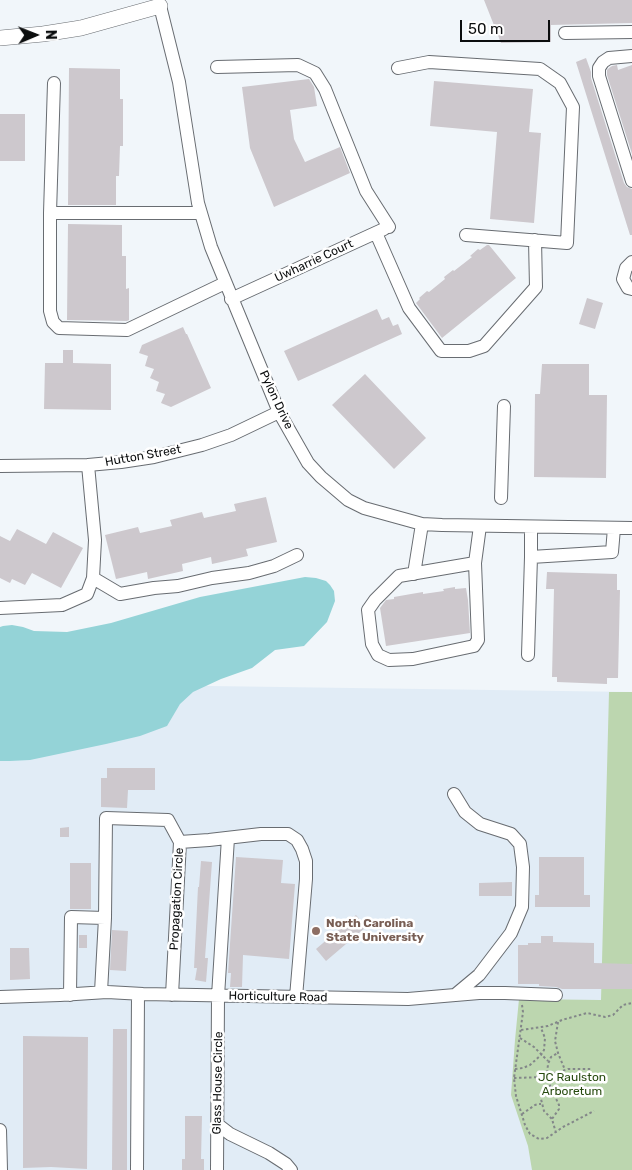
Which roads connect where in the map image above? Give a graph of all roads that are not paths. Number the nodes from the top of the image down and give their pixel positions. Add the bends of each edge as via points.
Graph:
1 (160, 6) joint
2 (632, 32) edge
3 (565, 33) dead end
4 (0, 38) edge
5 (632, 56) edge
6 (217, 67) dead end
7 (398, 68) dead end
8 (54, 82) dead end
9 (632, 181) edge
10 (50, 213) junction
11 (201, 213) junction
12 (376, 233) junction
13 (466, 235) dead end
14 (535, 240) junction
15 (632, 262) edge
16 (225, 283) junction
17 (632, 289) edge
18 (231, 299) junction
19 (504, 406) dead end
20 (279, 412) junction
21 (88, 465) junction
22 (0, 466) edge
23 (501, 498) dead end
24 (422, 524) junction
25 (480, 526) junction
26 (531, 527) junction
27 (614, 528) junction
28 (632, 528) edge
29 (297, 556) dead end
30 (531, 557) junction
31 (475, 563) junction
32 (414, 574) junction
33 (93, 578) junction
34 (0, 608) edge
35 (528, 655) dead end
36 (454, 794) dead end
37 (228, 838) junction
38 (180, 842) junction
39 (105, 918) junction
40 (101, 992) junction
41 (138, 994) junction
42 (70, 995) junction
43 (172, 995) junction
44 (455, 995) junction
45 (218, 996) junction
46 (556, 996) dead end
47 (0, 997) edge
48 (296, 997) junction
49 (217, 1124) junction
50 (0, 1130) edge
51 (1, 1170) edge
52 (137, 1170) edge
53 (217, 1170) edge
54 (291, 1170) edge

1 - 4 main road via 81,28
1 - 11 street, Pylon Drive via 179,82
2 - 3 street
5 - 9 street via 609,58 599,68
6 - 12 street, Uwharrie Court via 298,65 315,73 325,89 366,192 393,225
7 - 14 street via 429,62 540,69 560,84 573,107 566,243
8 - 10 street
10 - 11 street
10 - 16 street via 50,311 59,328 127,330
11 - 16 street, Pylon Drive
12 - 14 street via 409,308 441,351 469,351 484,346 536,287
12 - 18 street, Uwharrie Court
13 - 14 street
15 - 17 street via 626,268 624,279
16 - 18 street, Pylon Drive
18 - 20 street, Pylon Drive
19 - 23 street
20 - 21 street, Hutton Street via 202,445 154,457
20 - 24 street, Pylon Drive via 308,462 321,478 348,500 364,508
21 - 22 street, Hutton Street
21 - 33 street via 95,540
24 - 25 street, Pylon Drive
24 - 32 street
25 - 26 street, Pylon Drive
25 - 31 street
26 - 27 street, Pylon Drive
26 - 30 street
27 - 28 street, Pylon Drive
27 - 30 street via 612,552
29 - 33 street via 249,573 120,594
30 - 35 street
31 - 32 street
31 - 32 street via 478,640 474,646 414,659 389,660 378,655 372,644 368,610 400,576
33 - 34 street via 87,594 62,605
36 - 44 street via 465,812 480,824 511,834 520,844 522,867 522,907 510,933 479,974
37 - 38 street, Propagation Circle
37 - 45 street, Glass House Circle
37 - 48 street, Propagation Circle via 288,834 302,849 306,879
38 - 39 street via 168,820 106,818
38 - 43 street, Propagation Circle
39 - 40 street
39 - 42 street via 71,917
40 - 41 street, Horticulture Road
40 - 42 street, Horticulture Road
41 - 43 street, Horticulture Road
41 - 52 street
42 - 47 street, Horticulture Road
43 - 45 street, Horticulture Road
44 - 46 street, Horticulture Road
44 - 48 street, Horticulture Road via 408,999
45 - 48 street, Horticulture Road
45 - 49 street, Glass House Circle
49 - 53 street, Glass House Circle
49 - 54 street
50 - 51 street

